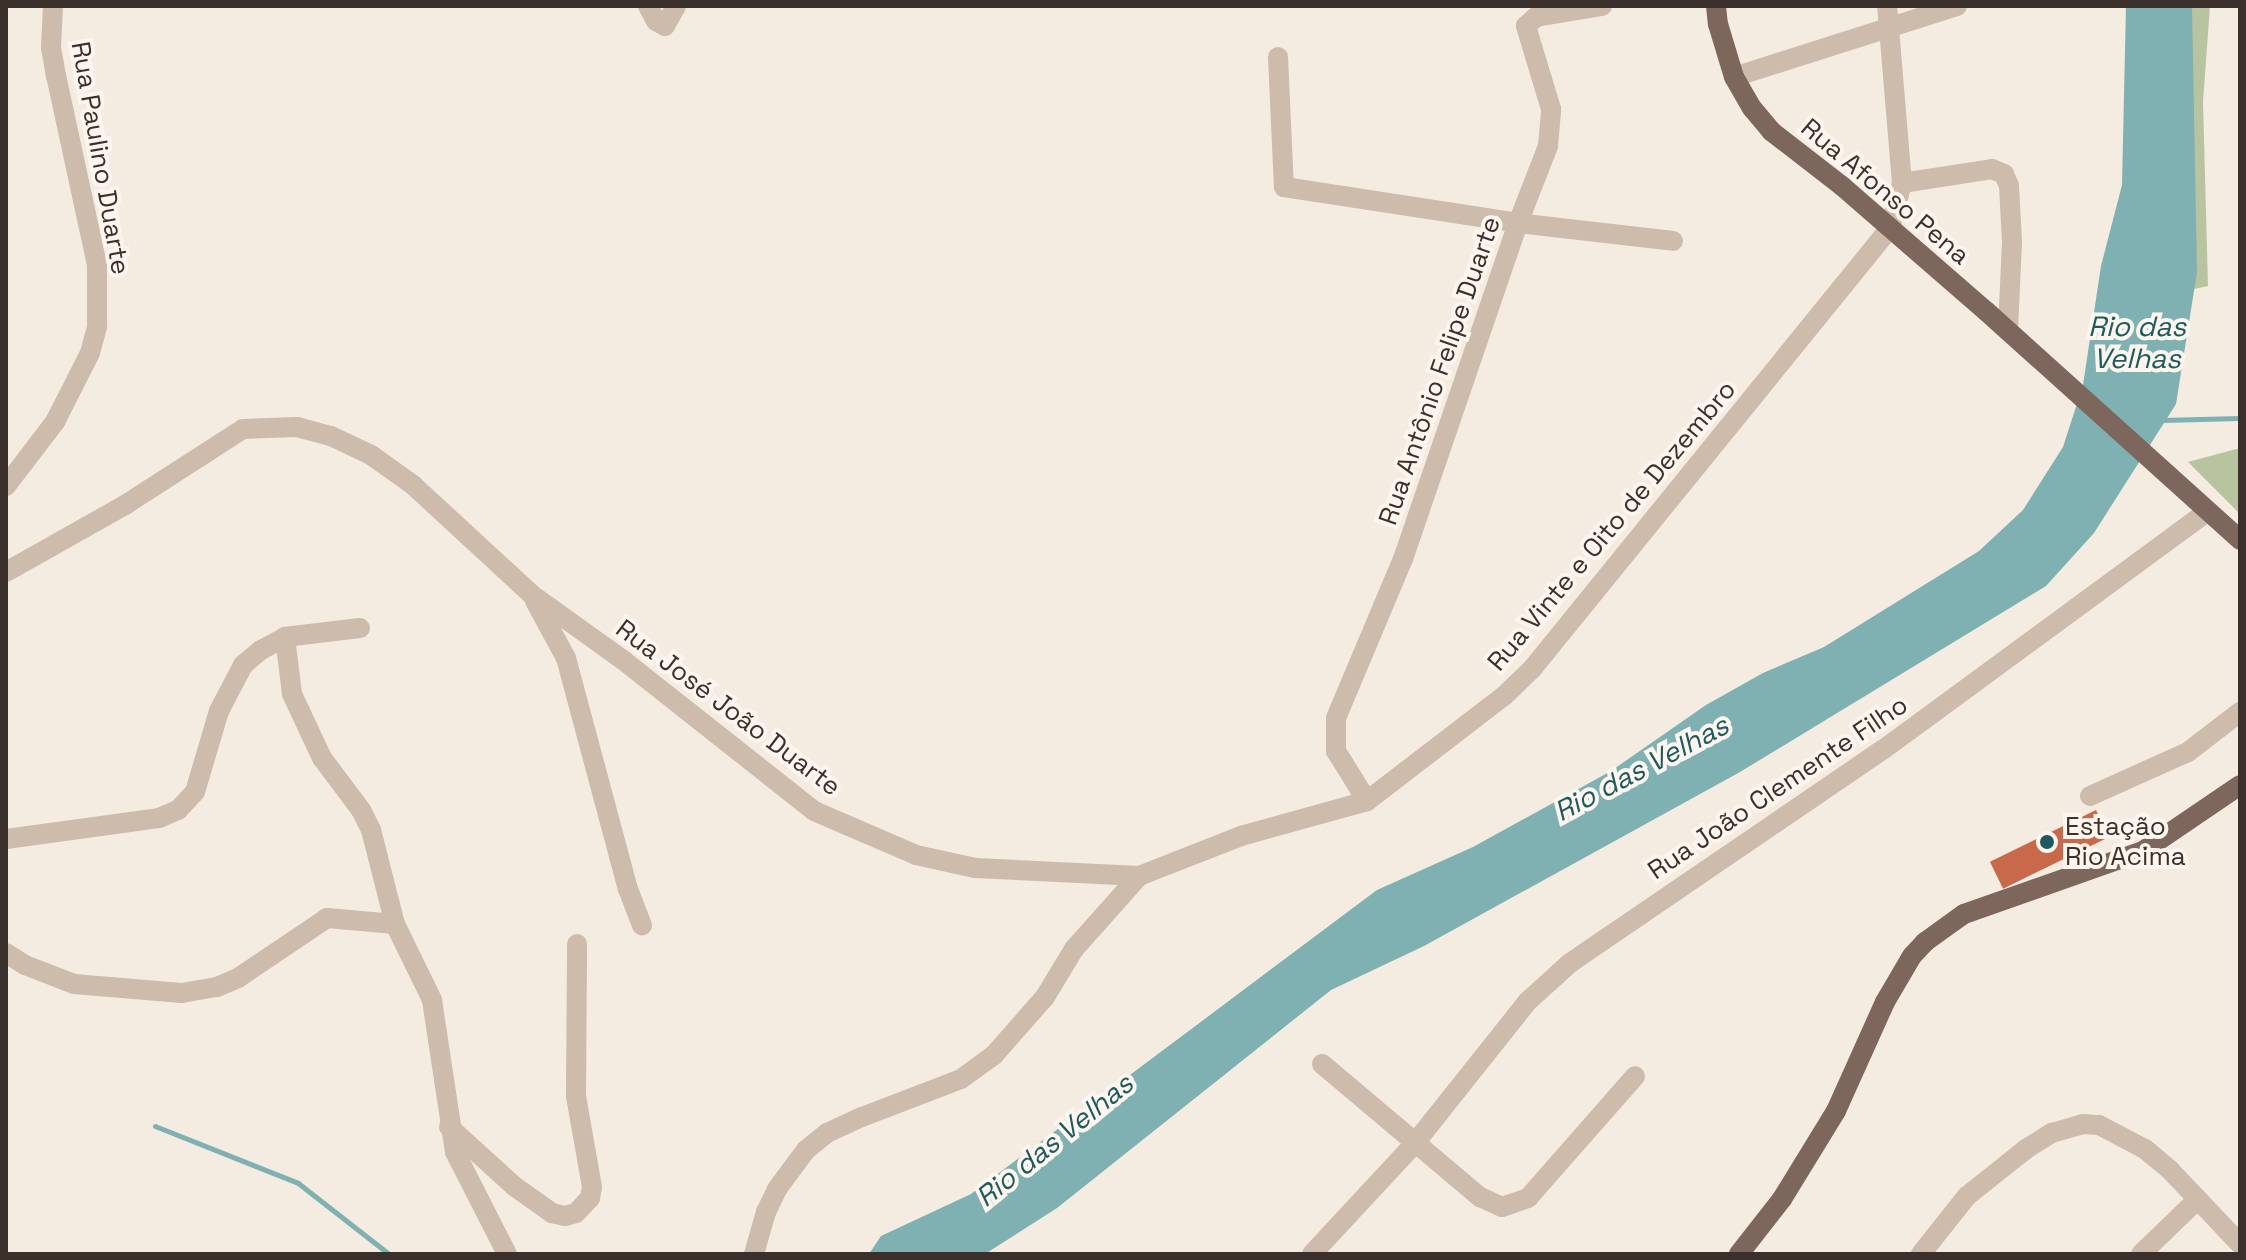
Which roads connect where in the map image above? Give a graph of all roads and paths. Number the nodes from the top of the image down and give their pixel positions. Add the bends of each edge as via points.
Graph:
1 (53, 6) edge
2 (648, 6) edge
3 (676, 6) edge
4 (1602, 6) edge
5 (1716, 6) edge
6 (1887, 6) edge
7 (1957, 6) edge
8 (1889, 30) junction
9 (1278, 57) dead end
10 (1734, 77) junction
11 (1902, 183) junction
12 (1518, 223) junction
13 (1890, 228) junction
14 (1673, 241) dead end
15 (2008, 331) junction
16 (6, 486) edge
17 (2207, 512) junction
18 (2240, 540) edge
19 (6, 572) edge
20 (531, 594) junction
21 (360, 628) dead end
22 (285, 637) junction
23 (2240, 713) edge
24 (2240, 785) edge
25 (2090, 796) dead end
26 (1367, 801) junction
27 (6, 839) edge
28 (1139, 876) junction
29 (395, 924) junction
30 (642, 925) dead end
31 (577, 944) dead end
32 (6, 953) edge
33 (1322, 1064) dead end
34 (1635, 1076) dead end
35 (449, 1127) junction
36 (1415, 1143) junction
37 (2198, 1199) junction
38 (2240, 1244) edge
39 (507, 1254) edge
40 (754, 1254) edge
41 (1312, 1254) edge
42 (1739, 1254) edge
43 (1921, 1254) edge
44 (2141, 1254) edge

1 - 16 street, Rua Paulino Duarte via 51,47 97,265 97,326 90,353 55,422
2 - 3 street via 665,26
4 - 12 street, Rua Antônio Felipe Duarte via 1528,22 1552,124
5 - 10 main road, Rua Afonso Pena
6 - 8 street
7 - 8 street
8 - 10 street
8 - 11 street
9 - 12 street via 1284,187
10 - 13 main road, Rua Afonso Pena via 1771,131
11 - 13 street
11 - 15 street via 1992,169 2004,174 2012,242
12 - 14 street
12 - 26 street, Rua Antônio Felipe Duarte via 1403,559 1336,718 1336,751
13 - 15 main road, Rua Afonso Pena
13 - 26 street, Rua Vinte e Oito de Dezembro via 1532,669
15 - 17 main road, Rua Afonso Pena
17 - 18 main road, Rua Afonso Pena
17 - 36 street, Rua João Clemente Filho via 1884,749 1570,963 1528,1001
19 - 20 street, Rua José João Duarte via 125,505 243,429 297,427 371,455 413,485
20 - 28 street, Rua José João Duarte via 814,811 916,855 975,868
20 - 30 street, Rua José João Duarte via 566,658
21 - 22 street
22 - 27 street via 243,665 219,711 195,792 178,810 159,818
22 - 29 street via 292,694 322,758 371,830
23 - 25 street via 2188,752
24 - 42 main road via 2143,851 1964,914 1925,942 1885,1002 1836,1111 1782,1199
26 - 28 street, Rua Vinte e Oito de Dezembro via 1241,836
28 - 40 street, Rua Vinte e Oito de Dezembro via 1074,949 1045,997 994,1055 961,1079 827,1133 806,1150 777,1189
29 - 32 street via 327,918 238,978 182,993 74,984
29 - 35 street via 432,1000
31 - 35 street via 576,1096 590,1198 576,1213 552,1213
33 - 36 street
34 - 36 street via 1528,1198 1510,1207 1480,1197
35 - 39 street via 455,1152
36 - 41 street, Rua João Clemente Filho
37 - 38 street
37 - 43 street via 2145,1149 2099,1125 2072,1125 2026,1149 1967,1196
37 - 44 street

